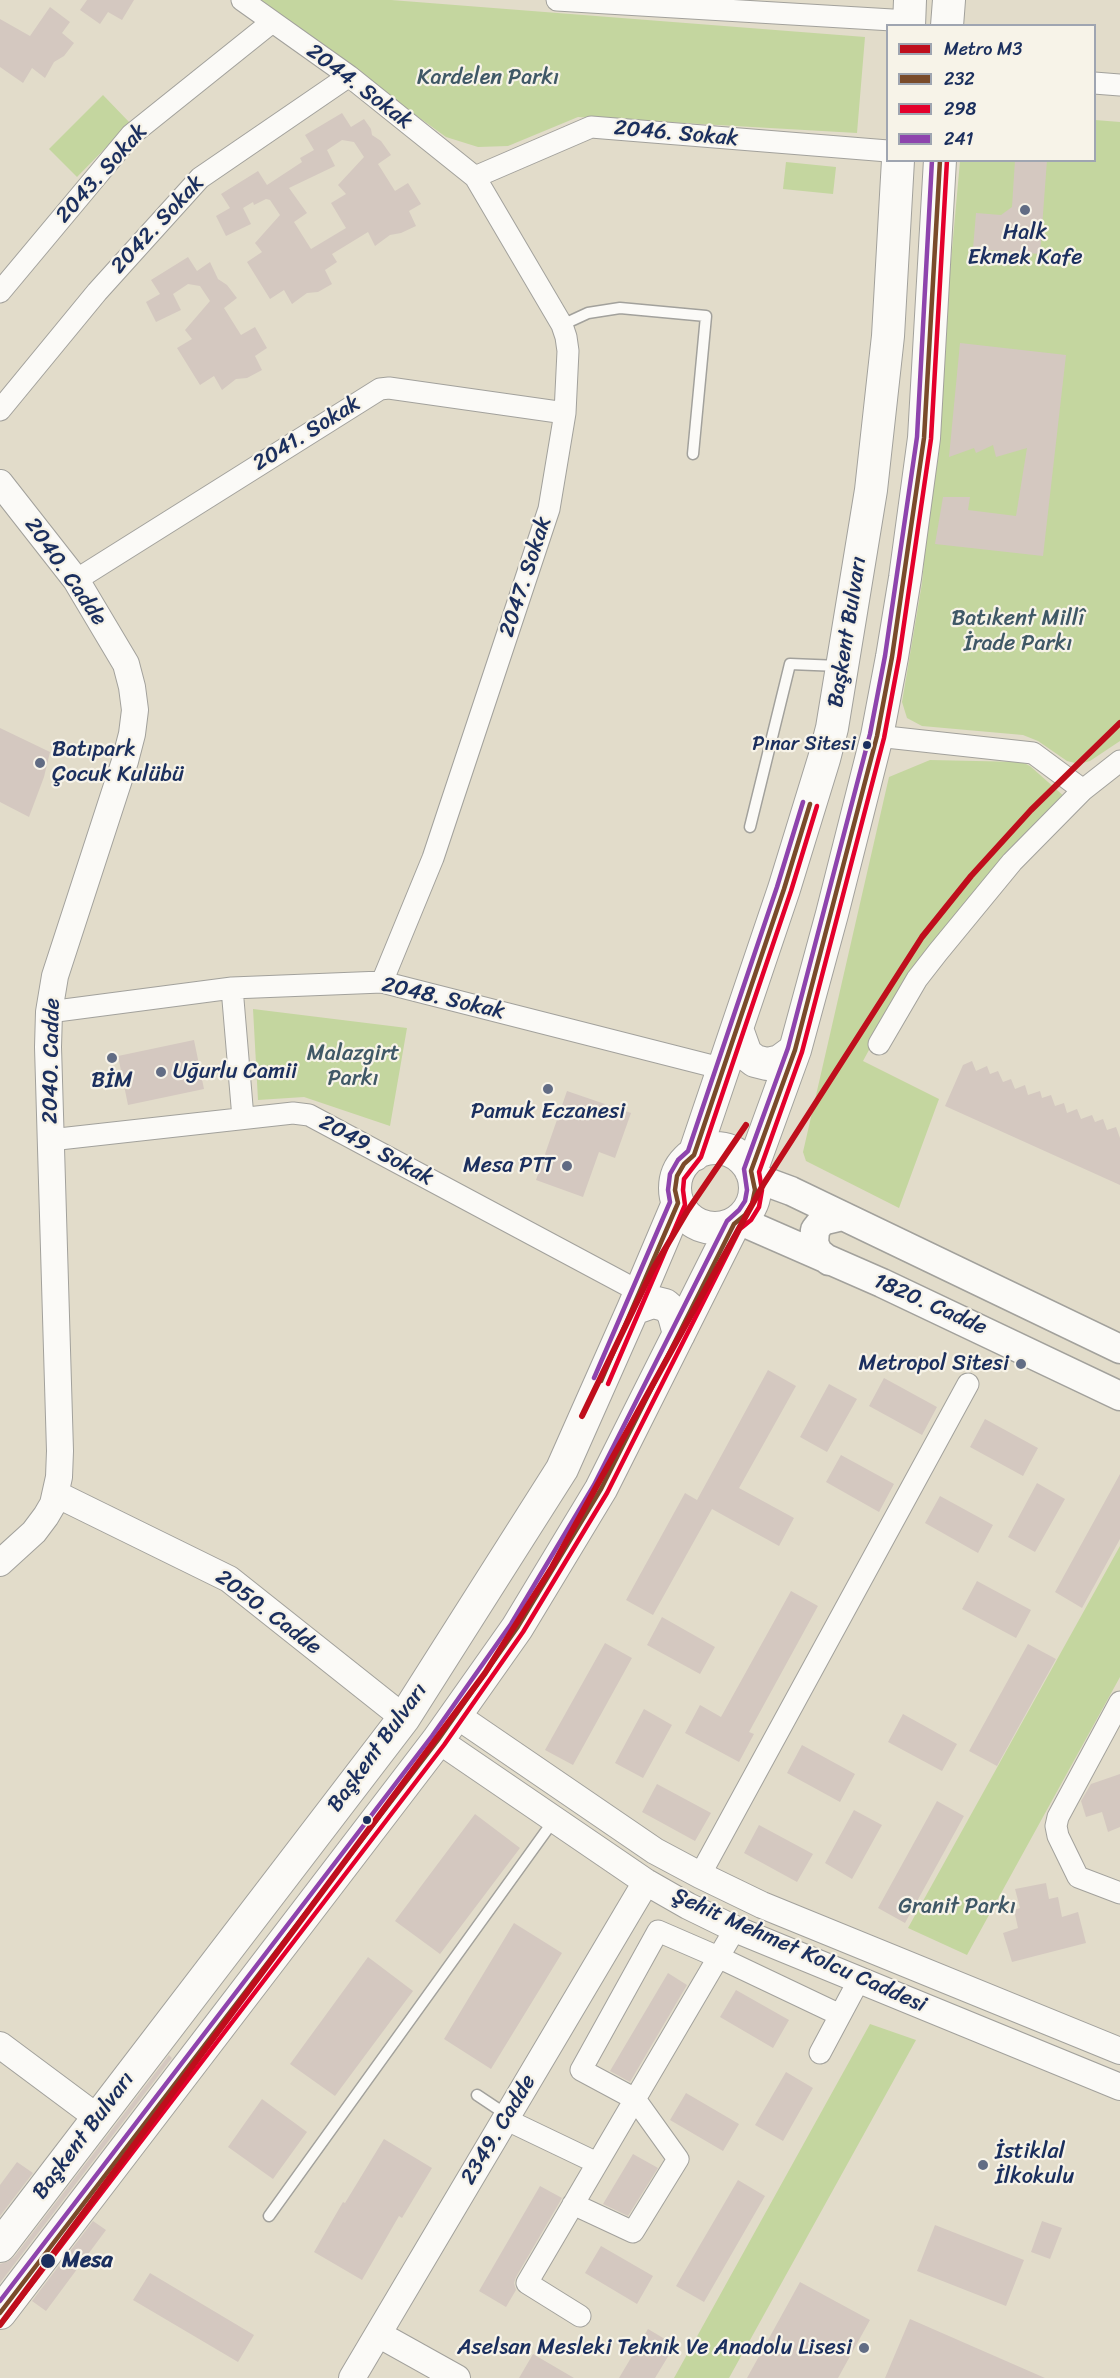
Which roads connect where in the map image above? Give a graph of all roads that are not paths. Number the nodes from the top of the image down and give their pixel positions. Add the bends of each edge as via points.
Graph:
1 (242, 0) edge
2 (557, 0) edge
3 (949, 0) edge
4 (909, 16) edge
5 (272, 21) junction
6 (947, 24) edge
7 (349, 76) junction
8 (1096, 83) edge
9 (1120, 85) edge
10 (886, 151) edge
11 (898, 162) edge
12 (940, 162) edge
13 (475, 177) junction
14 (0, 292) edge
15 (562, 325) junction
16 (0, 410) edge
17 (565, 413) junction
18 (693, 454) dead end
19 (0, 483) edge
20 (76, 580) junction
21 (843, 666) junction
22 (877, 736) junction
23 (1120, 761) edge
24 (1083, 790) junction
25 (750, 827) dead end
26 (382, 982) junction
27 (232, 988) junction
28 (50, 1012) junction
29 (737, 1029) junction
30 (879, 1044) dead end
31 (795, 1050) junction
32 (724, 1069) junction
33 (243, 1118) junction
34 (50, 1140) junction
35 (694, 1155) junction
36 (752, 1174) junction
37 (678, 1203) junction
38 (843, 1216) junction
39 (736, 1222) junction
40 (829, 1261) junction
41 (637, 1301) junction
42 (679, 1334) junction
43 (1120, 1349) edge
44 (968, 1384) dead end
45 (1120, 1396) edge
46 (56, 1494) junction
47 (0, 1563) edge
48 (1120, 1702) edge
49 (456, 1715) junction
50 (404, 1718) junction
51 (438, 1740) junction
52 (554, 1820) junction
53 (700, 1875) junction
54 (646, 1882) junction
55 (1120, 1893) edge
56 (735, 1929) junction
57 (718, 1957) junction
58 (859, 1980) junction
59 (840, 2015) junction
60 (0, 2045) edge
61 (1120, 2051) edge
62 (820, 2053) dead end
63 (1120, 2087) edge
64 (477, 2096) dead end
65 (635, 2099) junction
66 (506, 2117) junction
67 (98, 2118) junction
68 (597, 2163) junction
69 (573, 2204) junction
70 (269, 2216) dead end
71 (0, 2246) edge
72 (0, 2313) edge
73 (580, 2316) dead end
74 (378, 2334) junction
75 (352, 2378) edge
76 (456, 2378) edge

1 - 5 street, 2044. Sokak
2 - 4 street
3 - 6 main road
5 - 7 street, 2044. Sokak
5 - 14 street, 2043. Sokak via 131,135
7 - 13 street, 2044. Sokak
7 - 16 street, 2042. Sokak via 200,178 97,292
8 - 9 street
10 - 13 street, 2046. Sokak via 591,127
11 - 21 main road, Başkent Bulvarı via 886,360 871,490
12 - 22 main road, Başkent Bulvarı via 924,438 905,578
13 - 15 street, 2047. Sokak
15 - 17 street, 2047. Sokak via 568,351
15 - 18 lane via 588,313 620,308 706,316
17 - 20 street, 2041. Sokak via 380,389
17 - 26 street, 2047. Sokak via 549,509 433,858
19 - 20 street, 2040. Cadde
20 - 28 street, 2040. Cadde via 126,664 135,710 125,761 55,976
21 - 25 lane via 790,664
21 - 29 main road, Başkent Bulvarı via 824,759
22 - 24 street via 1033,753
22 - 31 main road, Başkent Bulvarı
23 - 24 street
24 - 30 street via 1012,862 938,952 917,979
26 - 27 street, 2048. Sokak
26 - 32 street, 2048. Sokak
27 - 28 street, 2048. Sokak
27 - 33 street
28 - 34 street, 2040. Cadde
29 - 31 main road via 746,1054 755,1061 780,1061
29 - 32 main road, Başkent Bulvarı
31 - 36 main road, Başkent Bulvarı
32 - 35 main road, Başkent Bulvarı
33 - 34 street, 2049. Sokak
33 - 41 street, 2049. Sokak via 309,1115
34 - 46 street, 2040. Cadde via 60,1451
35 - 36 main road via 717,1148 729,1151 740,1157
35 - 37 main road via 677,1176
36 - 38 main road, 1820. Cadde
36 - 39 main road via 752,1204
37 - 39 main road via 685,1214 702,1226 722,1228
37 - 41 main road, Başkent Bulvarı
38 - 40 main road via 822,1221 815,1230 818,1252
38 - 43 main road, 1820. Cadde
39 - 40 main road, 1820. Cadde
39 - 42 main road, Başkent Bulvarı
40 - 45 main road, 1820. Cadde
41 - 42 main road via 665,1305 673,1312
41 - 50 main road, Başkent Bulvarı via 562,1469
42 - 49 main road, Başkent Bulvarı via 602,1489 517,1628
44 - 53 street
46 - 47 street, 2040. Cadde via 34,1532
46 - 50 street, 2050. Cadde via 229,1579
48 - 55 street via 1056,1827 1078,1877
49 - 51 main road, Başkent Bulvarı
49 - 53 street, Şehit Mehmet Kolcu Caddesi via 655,1851
50 - 67 main road, Başkent Bulvarı
51 - 52 street, Şehit Mehmet Kolcu Caddesi
51 - 72 main road, Başkent Bulvarı
52 - 54 street, Şehit Mehmet Kolcu Caddesi
52 - 70 lane
53 - 61 street, Şehit Mehmet Kolcu Caddesi via 762,1905
54 - 56 street, Şehit Mehmet Kolcu Caddesi
54 - 66 street, 2349. Cadde
56 - 57 street
56 - 58 street, Şehit Mehmet Kolcu Caddesi
57 - 59 street
57 - 65 street
57 - 65 street via 658,1932 581,2070
58 - 59 street
58 - 63 street, Şehit Mehmet Kolcu Caddesi
59 - 62 street
60 - 67 street
64 - 66 lane
65 - 68 street
65 - 69 street via 678,2159 633,2232
66 - 68 street
66 - 74 street, 2349. Cadde
67 - 71 main road, Başkent Bulvarı
68 - 69 street
69 - 73 street via 527,2283
74 - 75 street, 2349. Cadde
74 - 76 street

